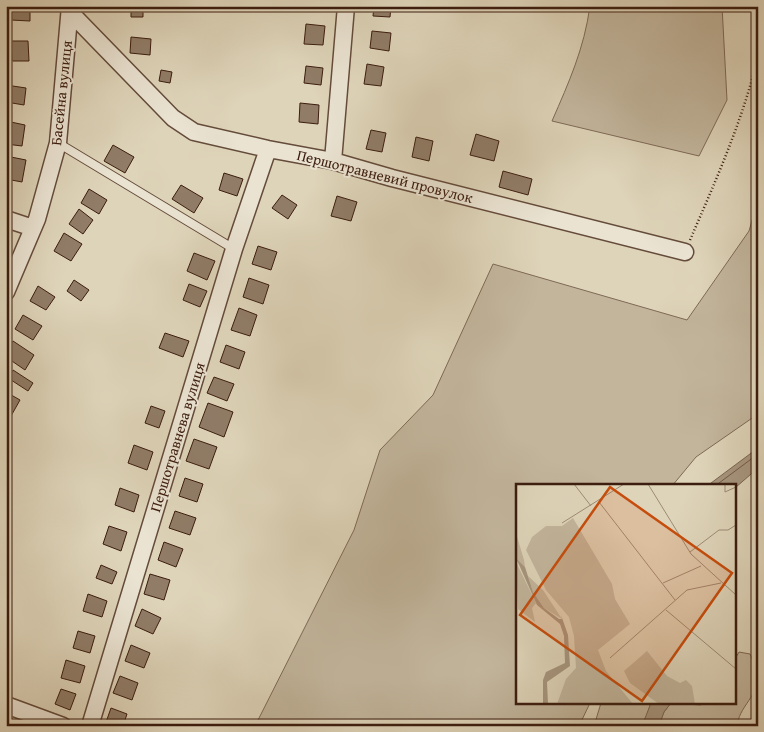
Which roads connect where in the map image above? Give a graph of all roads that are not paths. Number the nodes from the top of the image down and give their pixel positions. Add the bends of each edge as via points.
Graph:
1 (346, 6) edge
2 (69, 9) edge
3 (58, 143) junction
4 (268, 149) junction
5 (333, 161) junction
6 (6, 219) edge
7 (33, 228) junction
8 (234, 249) junction
9 (685, 252) road end
10 (6, 292) edge
11 (6, 705) edge
12 (63, 726) edge
13 (90, 726) edge

1 - 5 street
2 - 3 street, Басейна вулиця
2 - 4 street, Першотравневий провулок via 173,118 194,132
3 - 7 street, Басейна вулиця
3 - 8 lane
4 - 5 street, Першотравневий провулок
4 - 8 street, Першотравнева вулиця
5 - 9 street, Першотравневий провулок
6 - 7 street
7 - 10 street, Басейна вулиця
8 - 13 street, Першотравнева вулиця
11 - 12 street

